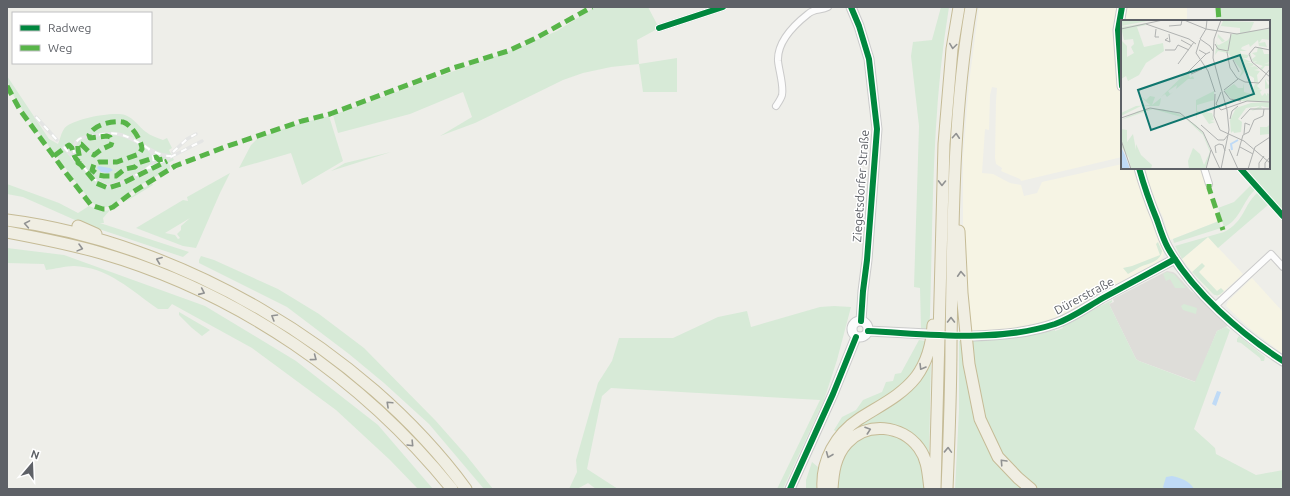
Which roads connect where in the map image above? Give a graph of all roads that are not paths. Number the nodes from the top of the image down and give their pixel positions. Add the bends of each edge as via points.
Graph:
1 (724, 7) edge
2 (828, 7) edge
3 (851, 7) edge
4 (959, 7) edge
5 (971, 7) edge
6 (1122, 7) edge
7 (812, 8) edge
8 (659, 28) dead end
9 (1121, 74) edge
10 (776, 106) dead end
11 (1139, 169) edge
12 (1204, 169) edge
13 (954, 175) junction
14 (1209, 184) dead end
15 (7, 220) edge
16 (78, 226) dead end
17 (7, 232) edge
18 (124, 248) junction
19 (1175, 259) junction
20 (1283, 267) edge
21 (939, 303) junction
22 (1215, 306) junction
23 (861, 321) junction
24 (868, 331) junction
25 (928, 334) tunnel mouth
26 (972, 336) tunnel mouth
27 (856, 337) junction
28 (1283, 361) edge
29 (464, 485) edge
30 (452, 489) edge
31 (470, 489) edge
32 (790, 489) edge
33 (823, 489) edge
34 (832, 489) edge
35 (930, 489) edge
36 (935, 489) edge
37 (947, 489) edge
38 (1031, 489) edge

1 - 8 street
2 - 7 street
3 - 23 street, Ziegetsdorfer Straße via 869,59 877,130
4 -> 21 highway via 944,144
13 -> 5 highway via 963,54
6 - 9 street via 1118,39
7 - 10 street via 784,39 778,60 782,94
11 - 19 street via 1163,237
12 - 14 street
37 -> 13 highway
38 -> 13 highway via 998,457 980,419 968,364 958,222 959,194
18 -> 15 highway
16 - 18 highway
17 -> 30 highway via 42,238 139,266 211,296 258,321 344,380 385,417
29 -> 18 highway via 404,418 352,372 315,344 257,307 213,284
19 - 22 street
19 - 26 street, Dürerstraße via 1056,324 1012,333
20 - 22 street via 1271,254
21 -> 33 highway via 927,358 916,377 900,394 859,419 842,434 828,455
21 - 36 highway
22 - 28 street via 1246,335
23 - 24 street via 867,324
23 - 27 street via 855,323 852,328
24 - 25 street
24 - 27 street via 865,336
27 - 32 street
29 - 31 highway
34 -> 35 highway via 835,463 846,443 874,428 892,429 912,440 927,466

